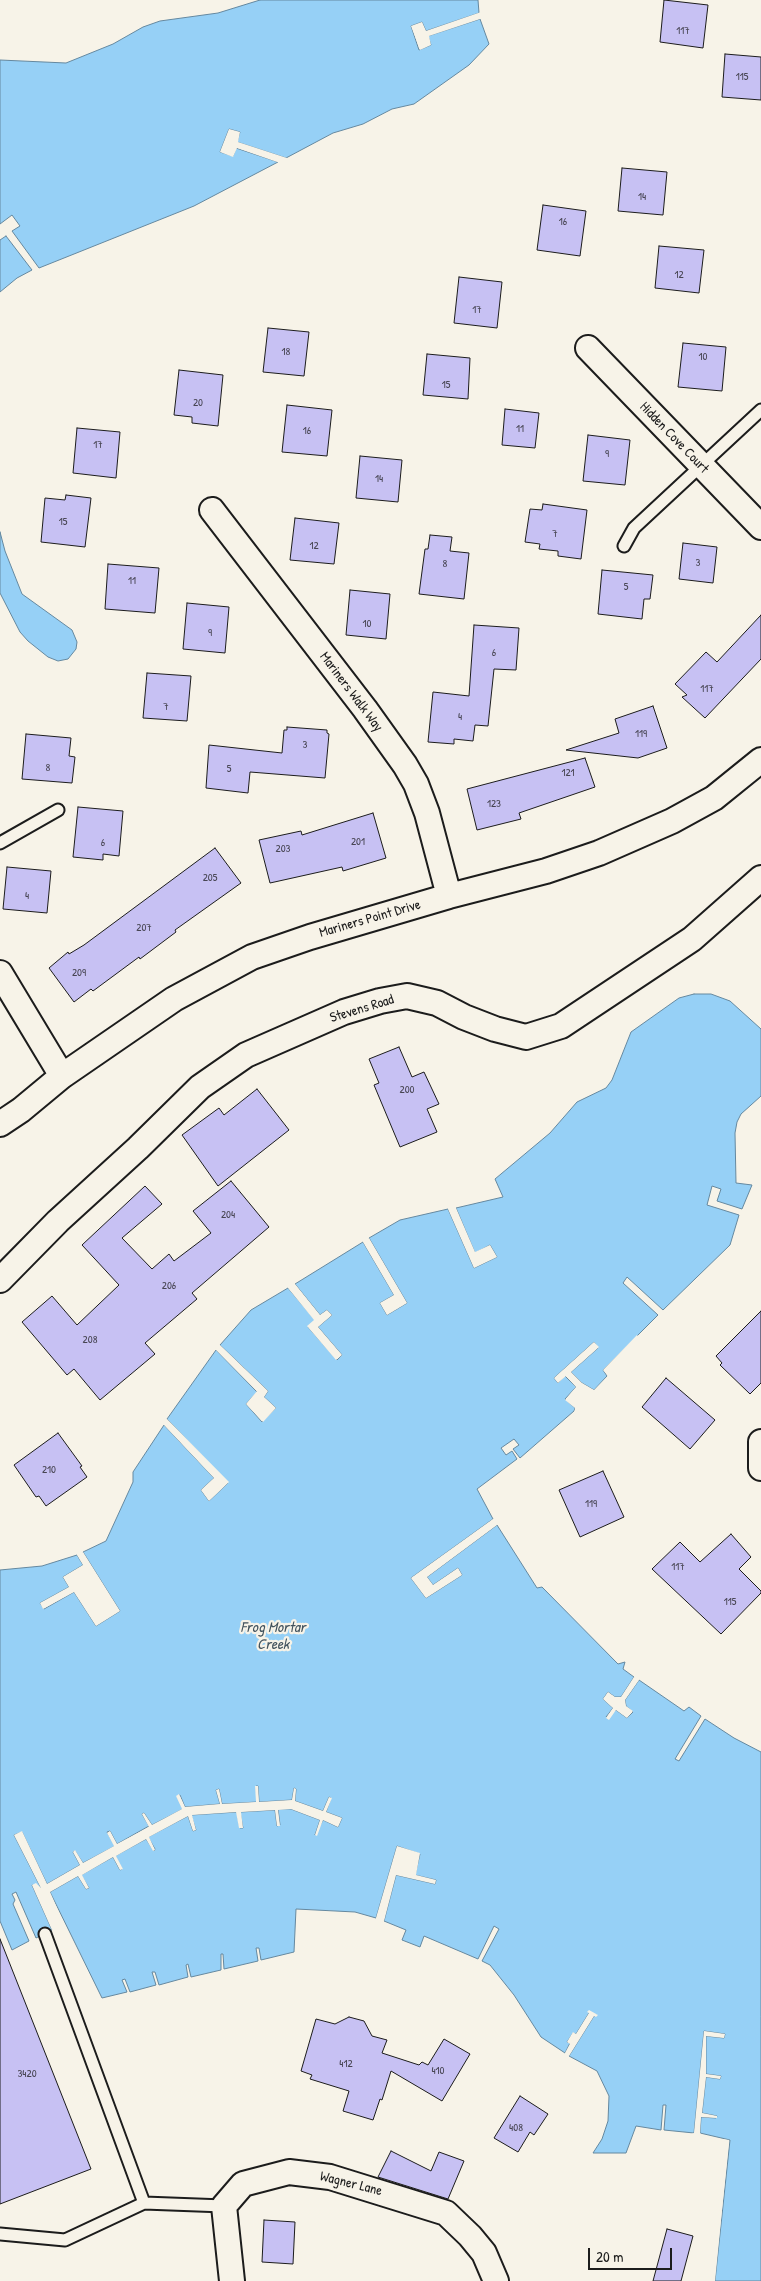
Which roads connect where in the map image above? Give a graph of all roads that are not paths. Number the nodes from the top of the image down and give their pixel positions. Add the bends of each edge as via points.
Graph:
1 (588, 348) dead end
2 (761, 410) edge
3 (701, 465) junction
4 (212, 510) dead end
5 (761, 527) edge
6 (624, 546) dead end
7 (761, 760) edge
8 (58, 810) dead end
9 (0, 843) edge
10 (761, 878) edge
11 (449, 896) junction
12 (0, 973) edge
13 (62, 1076) junction
14 (0, 1124) edge
15 (0, 1280) edge
16 (761, 1442) edge
17 (761, 1468) edge
18 (45, 1934) dead end
19 (144, 2202) junction
20 (224, 2206) junction
21 (0, 2234) edge
22 (232, 2281) edge
23 (496, 2281) edge

1 - 3 street, Hidden Cove Court
2 - 3 lane
3 - 5 street, Hidden Cove Court
3 - 6 lane via 634,528
4 - 11 street, Mariners Walk Way via 405,765 428,813
7 - 11 street, Mariners Point Drive via 714,798 637,838 546,871
8 - 9 lane
10 - 15 street, Stevens Road via 692,938 561,1026 526,1036 495,1029 437,1003 407,996 344,1012 246,1056 200,1087 58,1220
11 - 13 street, Mariners Point Drive via 252,957 174,999
12 - 13 street
13 - 14 street, Mariners Point Drive
16 - 17 street
18 - 19 lane
19 - 20 lane
19 - 21 lane via 65,2240
20 - 22 street
20 - 23 street, Wagner Lane via 243,2184 288,2172 330,2177 446,2213 484,2253

